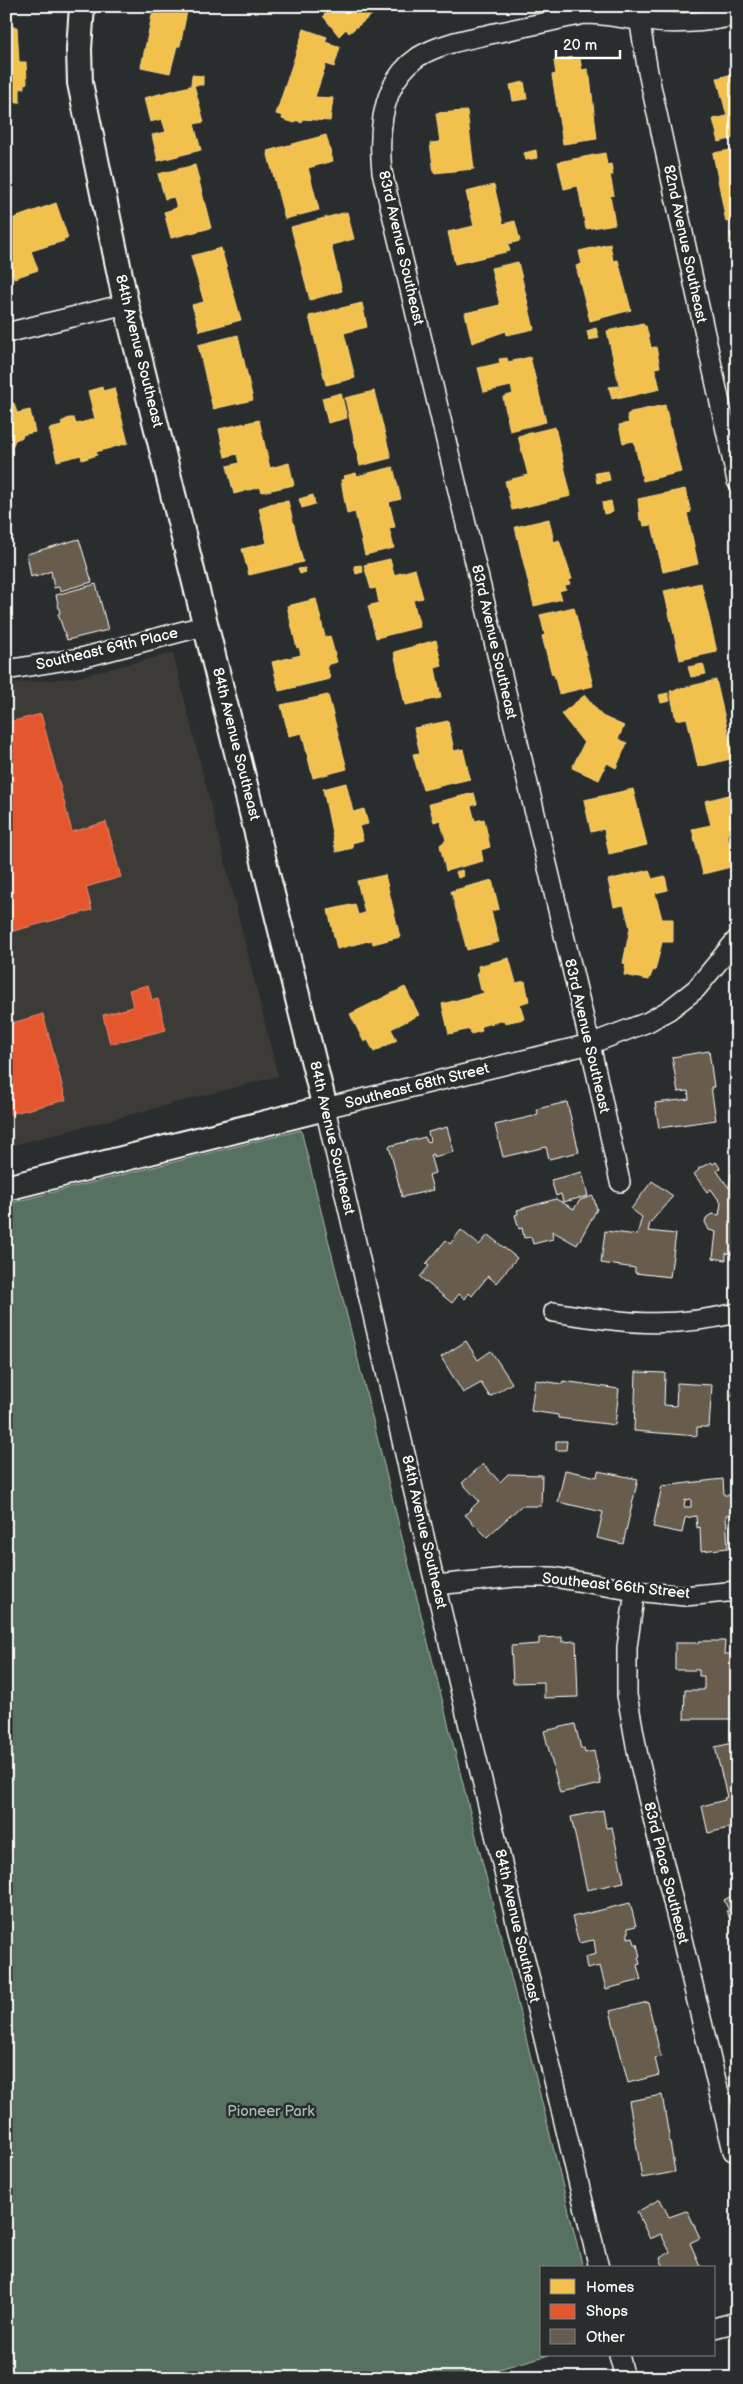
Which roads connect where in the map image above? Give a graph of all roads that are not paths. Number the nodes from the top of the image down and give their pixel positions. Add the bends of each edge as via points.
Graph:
1 (82, 6) edge
2 (639, 14) edge
3 (737, 16) edge
4 (126, 304) junction
5 (6, 332) edge
6 (737, 480) edge
7 (207, 625) junction
8 (6, 670) edge
9 (737, 939) edge
10 (590, 1044) junction
11 (325, 1108) junction
12 (620, 1182) dead end
13 (6, 1188) edge
14 (554, 1312) dead end
15 (737, 1313) edge
16 (436, 1585) junction
17 (635, 1591) junction
18 (737, 1592) edge
19 (735, 2151) edge
20 (599, 2266) edge
21 (737, 2322) edge
22 (716, 2327) edge
23 (619, 2356) edge
24 (625, 2378) edge

1 - 4 street, 84th Avenue Southeast via 80,83
2 - 3 street, 83rd Avenue Southeast via 689,22
2 - 6 street, 82nd Avenue Southeast via 648,72
2 - 10 street, 83rd Avenue Southeast via 585,14 452,42 419,57 404,70 386,102 380,128 382,172
4 - 5 street
4 - 7 street, 84th Avenue Southeast
7 - 8 street, Southeast 69th Place via 85,657
7 - 11 street, 84th Avenue Southeast
9 - 10 street, Southeast 68th Street via 696,990 669,1010 648,1022
10 - 11 street, Southeast 68th Street
10 - 12 street, 83rd Avenue Southeast
11 - 13 street, Southeast 68th Street
11 - 16 street, 84th Avenue Southeast
14 - 15 street via 620,1323 667,1324
16 - 17 street, Southeast 66th Street via 514,1577 553,1577
16 - 20 street, 84th Avenue Southeast
17 - 18 street, Southeast 66th Street via 685,1596
17 - 19 street, 83rd Place Southeast via 627,1647 627,1696 638,1756
21 - 22 street
23 - 24 street

